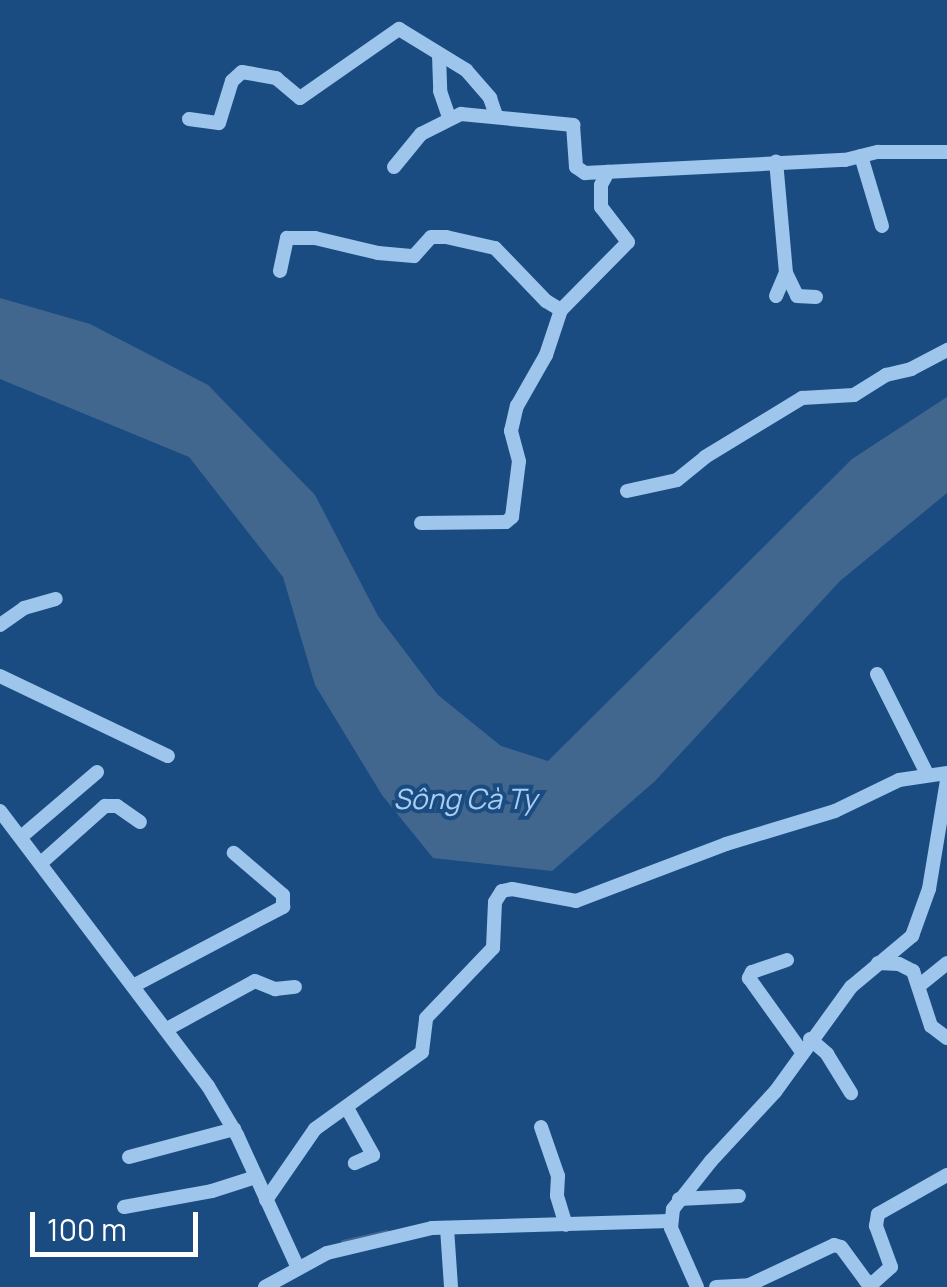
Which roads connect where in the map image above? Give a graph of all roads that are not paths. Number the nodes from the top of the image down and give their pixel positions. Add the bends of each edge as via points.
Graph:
1 (438, 55) junction
2 (449, 116) junction
3 (496, 116) junction
4 (189, 119) dead end
5 (947, 152) edge
6 (861, 156) junction
7 (776, 161) junction
8 (394, 167) dead end
9 (608, 172) junction
10 (882, 226) dead end
11 (280, 271) dead end
12 (786, 274) junction
13 (776, 296) dead end
14 (816, 297) dead end
15 (561, 310) junction
16 (947, 350) edge
17 (626, 491) dead end
18 (421, 523) dead end
19 (56, 599) dead end
20 (0, 625) edge
21 (877, 674) dead end
22 (0, 676) edge
23 (168, 756) dead end
24 (97, 772) dead end
25 (927, 774) junction
26 (946, 785) edge
27 (0, 810) edge
28 (140, 822) dead end
29 (21, 837) junction
30 (234, 854) dead end
31 (41, 863) junction
32 (787, 960) dead end
33 (947, 962) edge
34 (878, 963) junction
35 (920, 984) junction
36 (133, 986) junction
37 (295, 988) dead end
38 (166, 1029) junction
39 (947, 1038) edge
40 (806, 1045) junction
41 (851, 1093) dead end
42 (347, 1108) junction
43 (541, 1127) dead end
44 (234, 1129) junction
45 (129, 1156) dead end
46 (355, 1163) dead end
47 (947, 1175) edge
48 (256, 1176) junction
49 (739, 1196) dead end
50 (679, 1199) junction
51 (266, 1200) junction
52 (124, 1207) dead end
53 (670, 1221) junction
54 (566, 1225) junction
55 (447, 1228) junction
56 (293, 1260) junction
57 (265, 1287) edge
58 (451, 1287) edge
59 (697, 1287) edge
60 (716, 1287) edge

1 - 2 street
1 - 3 street via 466,70
1 - 4 street via 399,29 300,98 276,78 242,72 232,81 219,123
2 - 3 street
2 - 8 street via 411,142
3 - 9 street via 573,124 579,170
5 - 6 street
6 - 7 street
6 - 10 street
7 - 9 street
7 - 12 street
9 - 15 street via 600,208 626,235 627,246
11 - 15 street via 286,238 414,256 431,237 446,238 495,248
12 - 13 street
12 - 14 street via 797,296
15 - 18 street via 512,418 519,461 510,520
16 - 17 street via 854,395 802,398 677,480
19 - 20 street via 24,608
21 - 25 street
22 - 23 street
24 - 29 street
25 - 26 street
25 - 42 street via 576,901 502,891 494,948 426,1018 422,1052
26 - 34 street via 918,924
27 - 29 street
28 - 31 street via 105,806
29 - 31 street
30 - 36 street via 283,895 283,907
31 - 36 street
32 - 40 street via 749,978
33 - 35 street
34 - 35 street via 908,966
34 - 40 street via 850,987
35 - 39 street via 931,1026
36 - 38 street
37 - 38 street via 255,981
38 - 44 street
40 - 41 street via 827,1054
40 - 50 street via 765,1104
42 - 46 street via 373,1155
42 - 51 street via 312,1132
43 - 54 street
44 - 45 street
44 - 48 street
47 - 60 street via 878,1214 891,1267 873,1283 834,1245 750,1285
48 - 51 street
48 - 52 street
49 - 50 street
50 - 53 street
51 - 56 street
53 - 54 street
53 - 59 street
54 - 55 street
55 - 56 street
55 - 58 street
56 - 57 street

